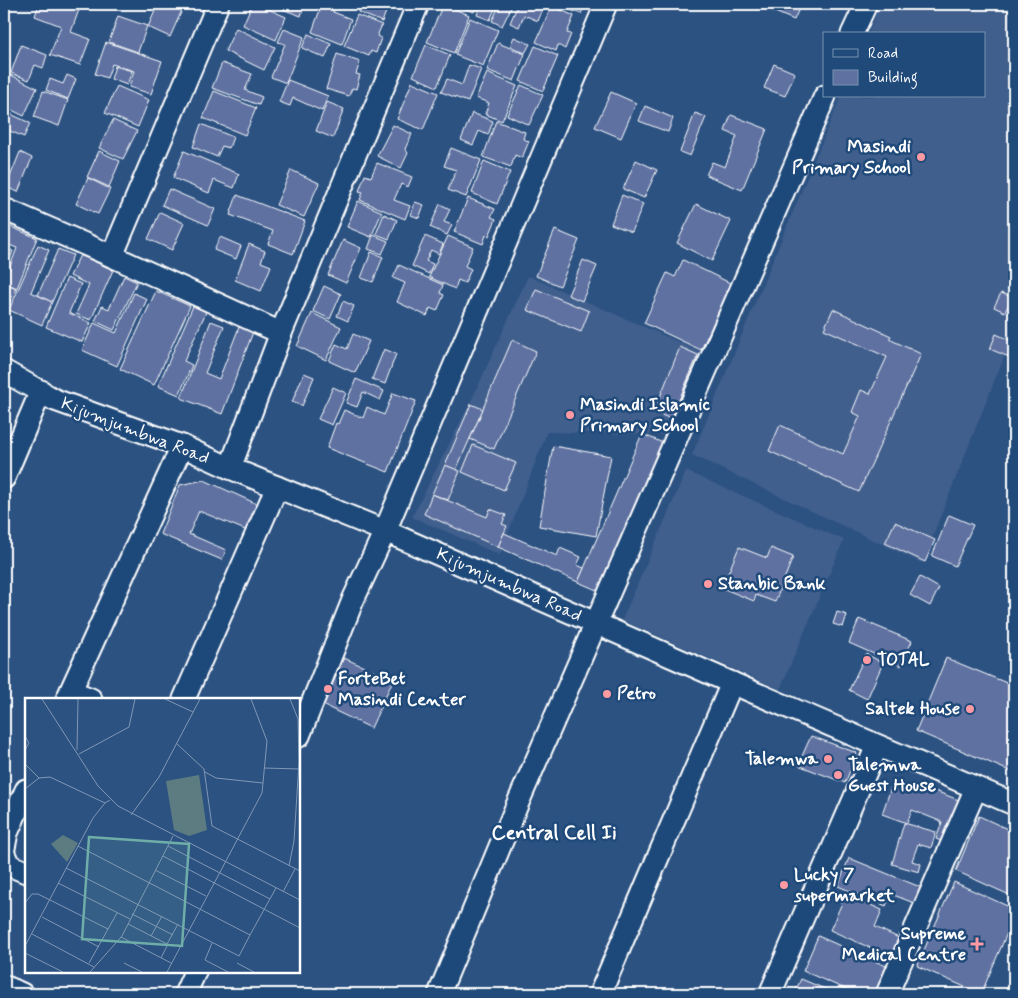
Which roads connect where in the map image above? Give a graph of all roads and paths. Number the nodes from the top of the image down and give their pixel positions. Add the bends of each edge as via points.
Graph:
1 (218, 4) edge
2 (418, 4) edge
3 (606, 4) edge
4 (866, 4) edge
5 (853, 32) edge
6 (824, 98) edge
7 (4, 209) edge
8 (112, 256) junction
9 (281, 333) junction
10 (4, 371) edge
11 (41, 391) junction
12 (182, 446) junction
13 (230, 468) junction
14 (4, 478) edge
15 (277, 487) junction
16 (385, 531) junction
17 (597, 624) junction
18 (732, 683) junction
19 (69, 695) edge
20 (86, 698) edge
21 (184, 698) edge
22 (300, 733) edge
23 (877, 746) junction
24 (976, 788) junction
25 (25, 792) edge
26 (1014, 804) edge
27 (9, 860) edge
28 (195, 973) edge
29 (4, 986) edge
30 (22, 994) edge
31 (185, 994) edge
32 (439, 994) edge
33 (600, 994) edge
34 (770, 994) edge
35 (887, 994) edge

1 - 8 street
2 - 9 street
3 - 16 street
4 - 5 street
6 - 17 street
7 - 8 street
8 - 9 street
9 - 13 street
10 - 11 street, Kijumjumbwa Road
11 - 12 street, Kijumjumbwa Road via 55,400
11 - 14 street
12 - 13 street, Kijumjumbwa Road
12 - 19 street
13 - 15 street, Kijumjumbwa Road
15 - 16 street, Kijumjumbwa Road
15 - 21 street
16 - 17 street, Kijumjumbwa Road
16 - 22 street via 353,600
17 - 18 street, Kijumjumbwa Road
17 - 32 street
18 - 23 street, Kijumjumbwa Road
18 - 33 street
19 - 20 street
23 - 24 street, Kijumjumbwa Road
23 - 34 street
24 - 26 street, Kijumjumbwa Road
24 - 35 street
25 - 27 street via 6,833
28 - 31 street
29 - 30 street

